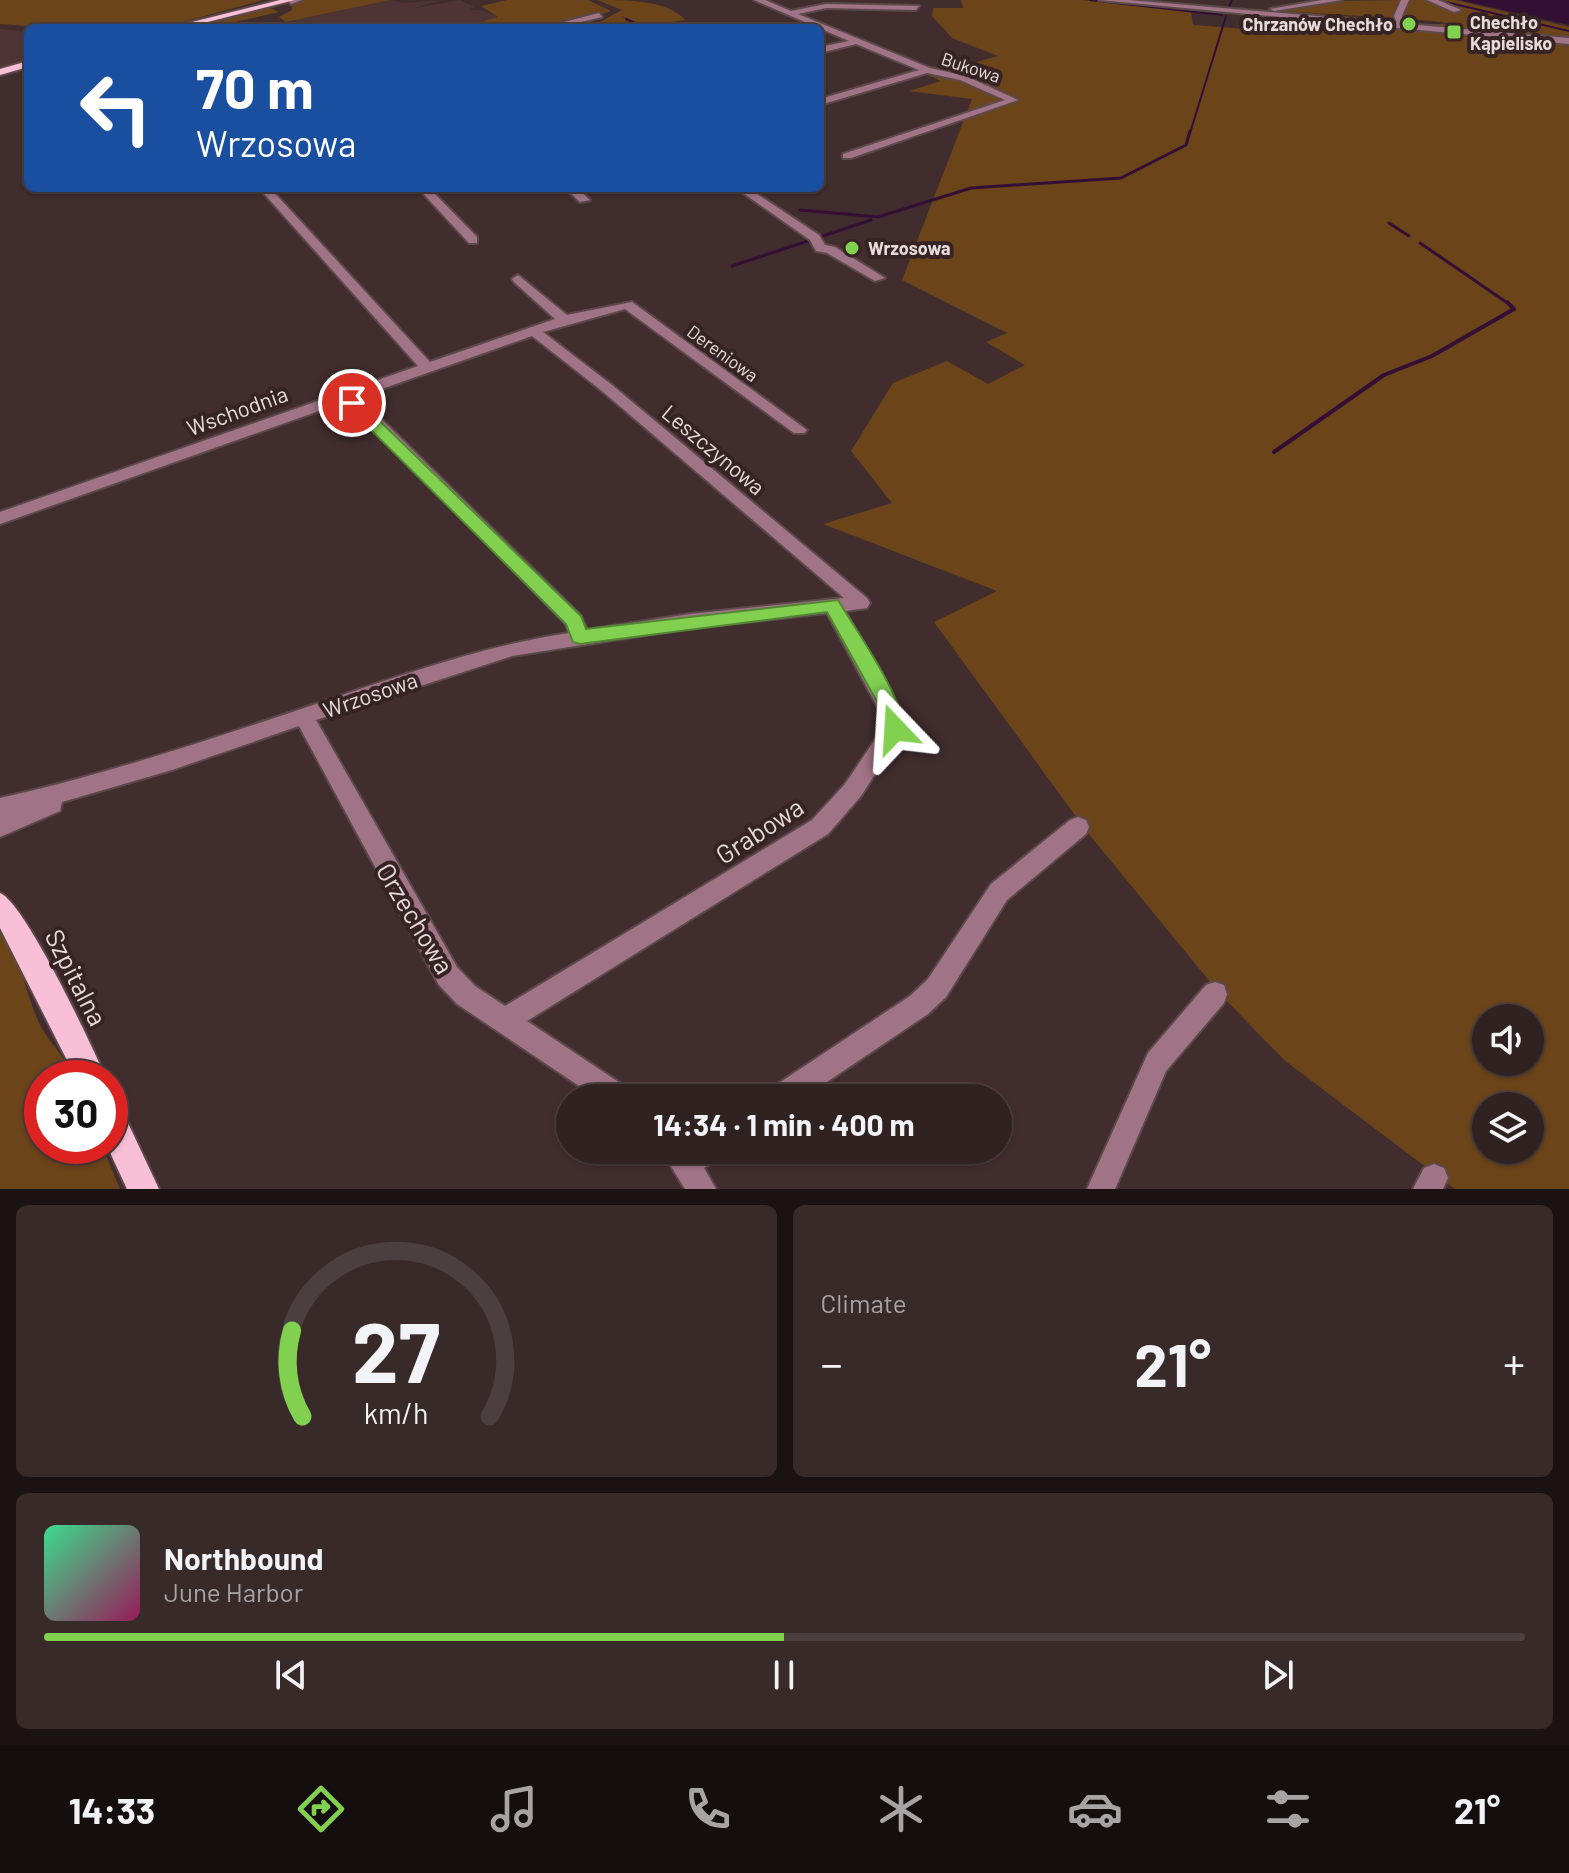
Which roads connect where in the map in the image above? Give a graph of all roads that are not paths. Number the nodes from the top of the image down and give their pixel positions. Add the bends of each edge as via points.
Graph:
1 (758, 0) edge
2 (1103, 0) edge
3 (1338, 0) edge
4 (1405, 0) edge
5 (1431, 0) edge
6 (293, 1) edge
7 (269, 2) edge
8 (916, 8) dead end
9 (1457, 10) dead end
10 (1282, 11) dead end
11 (791, 13) junction
12 (599, 15) dead end
13 (189, 24) edge
14 (562, 24) edge
15 (817, 24) edge
16 (824, 27) edge
17 (1403, 27) junction
18 (857, 41) junction
19 (1569, 41) edge
20 (824, 49) edge
21 (24, 65) edge
22 (927, 70) junction
23 (0, 72) edge
24 (824, 101) edge
25 (847, 156) dead end
26 (268, 192) edge
27 (427, 192) edge
28 (575, 192) edge
29 (747, 192) edge
30 (584, 200) dead end
31 (473, 240) dead end
32 (879, 278) dead end
33 (518, 279) dead end
34 (627, 305) joint
35 (564, 320) junction
36 (535, 332) junction
37 (427, 368) junction
38 (348, 394) junction
39 (799, 430) dead end
40 (0, 518) edge
41 (861, 603) joint
42 (832, 605) junction
43 (580, 637) junction
44 (304, 717) junction
45 (77, 790) junction
46 (0, 807) edge
47 (0, 827) edge
48 (1078, 827) dead end
49 (0, 906) edge
50 (1215, 994) dead end
51 (504, 1021) junction
52 (82, 1060) edge
53 (599, 1084) edge
54 (800, 1084) edge
55 (128, 1157) edge
56 (693, 1164) edge
57 (143, 1189) edge
58 (702, 1189) edge
59 (1101, 1189) edge

1 - 11 street, Bukowa
2 - 17 street
3 - 10 street via 1269,12
4 - 17 street via 1398,16
5 - 9 street
6 - 7 main road
7 - 13 main road
8 - 11 street via 826,6
11 - 15 street, Bukowa
12 - 14 street
16 - 18 street, Bukowa
17 - 19 street
18 - 20 street
18 - 22 street, Bukowa
21 - 23 main road
22 - 24 street
22 - 25 street, Bukowa via 963,78 1013,100
26 - 37 street
27 - 31 street
28 - 30 street
29 - 32 street via 815,238 820,248
33 - 35 street
34 - 35 street, Wschodnia
34 - 39 street, Dereniowa
35 - 36 street, Wschodnia
36 - 37 street, Wschodnia
36 - 41 street, Leszczynowa
37 - 38 street, Wschodnia
38 - 40 street, Wschodnia
38 - 43 street via 574,621
41 - 42 street, Wrzosowa
42 - 43 street, Wrzosowa
42 - 51 street, Grabowa via 897,724 837,810 820,827
43 - 44 street, Wrzosowa via 463,663
44 - 45 street, Wrzosowa
44 - 51 street, Orzechowa via 436,959 466,995
45 - 46 street, Wrzosowa
45 - 47 street, Wrzosowa
48 - 54 street via 999,892 937,988 919,1005
49 - 52 main road, Szpitalna via 20,935
50 - 59 street via 1157,1062
51 - 53 street, Orzechowa
55 - 57 main road
56 - 58 street

